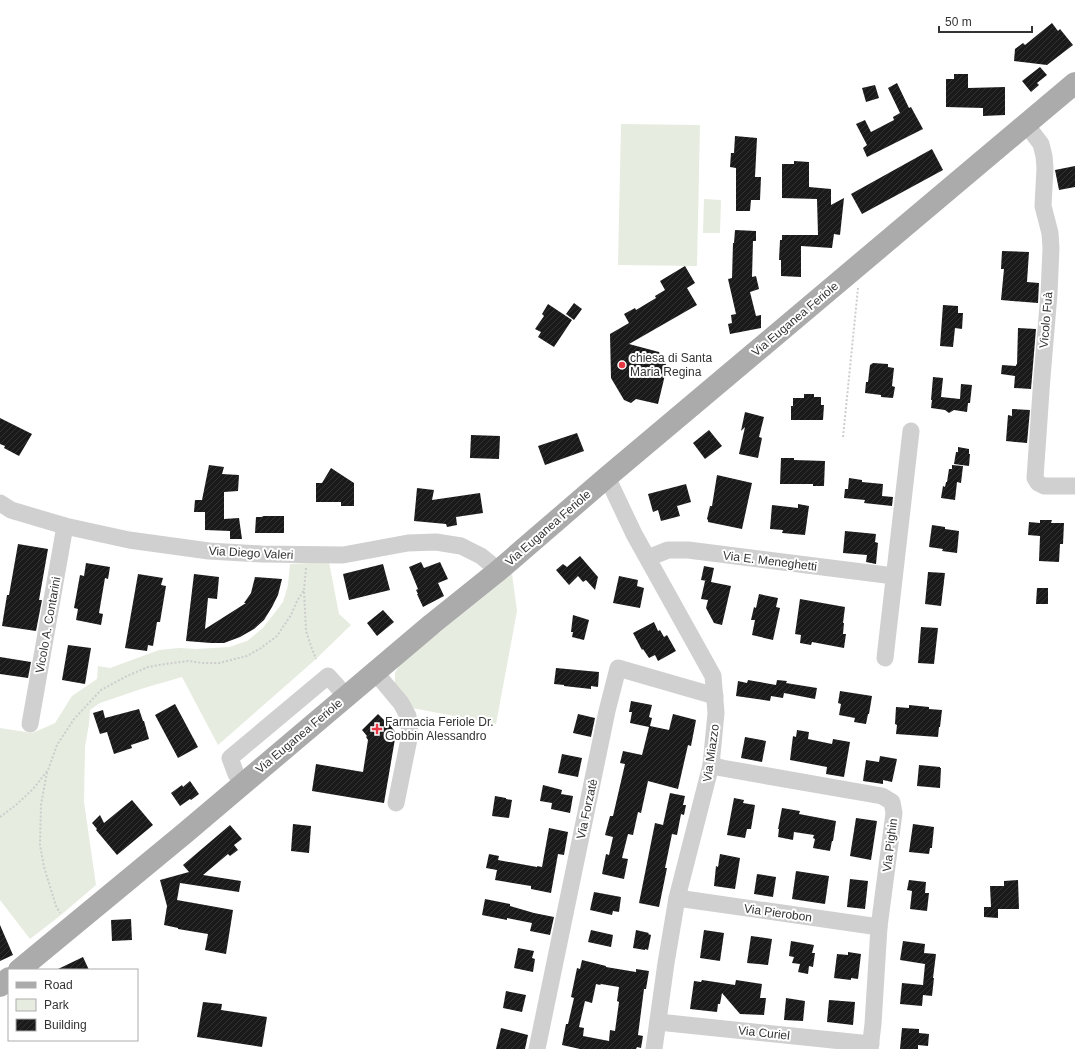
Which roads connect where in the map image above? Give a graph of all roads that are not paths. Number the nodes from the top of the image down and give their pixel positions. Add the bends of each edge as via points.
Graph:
1 (1075, 83) edge
2 (1026, 124) junction
3 (911, 431) dead end
4 (606, 478) junction
5 (1075, 486) edge
6 (0, 503) edge
7 (65, 526) junction
8 (648, 558) junction
9 (498, 571) junction
10 (894, 576) junction
11 (885, 658) dead end
12 (375, 672) junction
13 (715, 696) junction
14 (30, 724) dead end
15 (711, 764) junction
16 (396, 804) dead end
17 (677, 898) junction
18 (879, 927) junction
19 (19, 969) edge
20 (8, 979) edge
21 (0, 986) edge
22 (658, 1022) junction
23 (870, 1046) edge
24 (537, 1049) edge
25 (654, 1049) edge

1 - 2 main road, Via Euganea Feriole
2 - 4 main road, Via Euganea Feriole
2 - 5 street, Vicolo Fuà via 1041,144 1044,156 1043,206 1051,248 1035,478 1044,486
3 - 10 street
4 - 8 street, Via Miazzo
4 - 9 main road, Via Euganea Feriole
6 - 7 street, Via Diego Valeri via 11,510
7 - 9 street, Via Diego Valeri via 129,540 209,551 262,554 343,555 408,543 436,542 461,546 482,556
7 - 14 street, Vicolo A. Contarini
8 - 10 street, Via E. Meneghetti via 668,550 688,550
8 - 13 street, Via Miazzo via 713,676
9 - 12 main road, Via Euganea Feriole
10 - 11 street
12 - 16 street via 401,703 408,716 410,734
12 - 19 main road, Via Euganea Feriole
13 - 15 street, Via Miazzo
13 - 24 street, Via Forzatè via 618,668
15 - 17 street, Via Miazzo
15 - 18 street, Via Pighin via 882,796 892,802 894,813
17 - 18 street, Via Pierobon
17 - 22 street, Via Miazzo
18 - 23 street, Via Pighin
20 - 21 main road
22 - 23 street, Via Curiel
22 - 25 street, Via Miazzo

